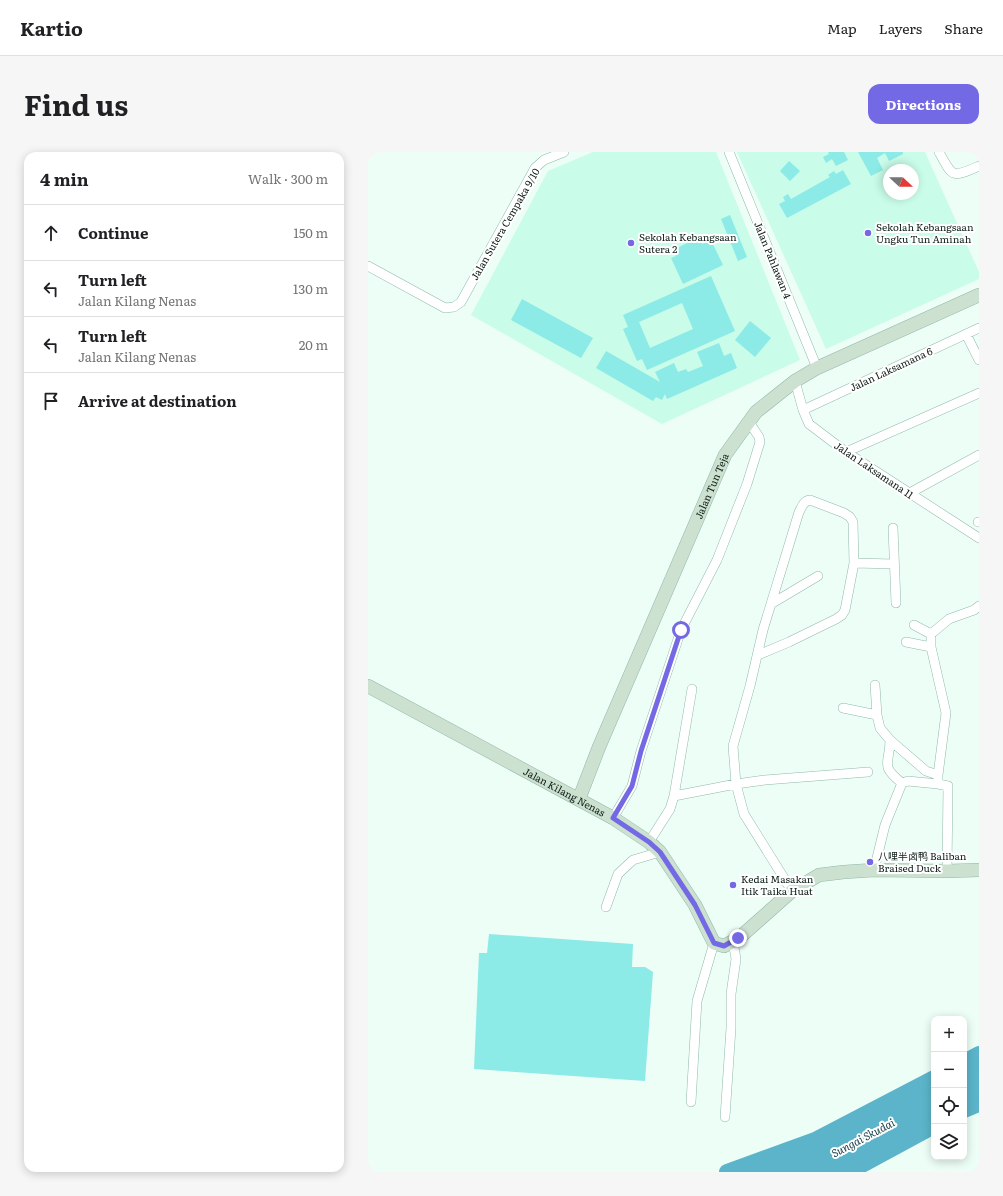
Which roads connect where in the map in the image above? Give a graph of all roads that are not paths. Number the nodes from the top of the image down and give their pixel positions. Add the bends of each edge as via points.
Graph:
1 (564, 152) edge
2 (729, 152) edge
3 (939, 152) edge
4 (979, 166) edge
5 (368, 266) edge
6 (979, 296) edge
7 (979, 328) edge
8 (966, 334) junction
9 (979, 360) edge
10 (817, 368) junction
11 (795, 380) junction
12 (979, 393) edge
13 (803, 410) junction
14 (749, 422) junction
15 (846, 452) junction
16 (979, 455) edge
17 (908, 494) junction
18 (893, 528) dead end
19 (979, 538) edge
20 (854, 563) junction
21 (894, 564) junction
22 (818, 576) dead end
23 (896, 603) dead end
24 (771, 604) junction
25 (979, 606) edge
26 (914, 625) dead end
27 (931, 634) junction
28 (906, 642) dead end
29 (931, 647) junction
30 (758, 655) junction
31 (874, 685) dead end
32 (368, 686) edge
33 (692, 689) dead end
34 (843, 708) dead end
35 (877, 715) junction
36 (890, 740) junction
37 (868, 772) dead end
38 (938, 779) junction
39 (902, 783) junction
40 (736, 784) junction
41 (674, 796) junction
42 (579, 799) junction
43 (613, 818) junction
44 (649, 842) junction
45 (660, 852) junction
46 (874, 870) junction
47 (979, 870) edge
48 (947, 871) junction
49 (792, 891) junction
50 (606, 907) dead end
51 (733, 941) junction
52 (714, 943) junction
53 (691, 1102) dead end
54 (725, 1117) dead end

1 - 5 street, Jalan Sutera Cempaka 9/10 via 544,160 535,168 461,302 454,307 445,308
2 - 10 street, Jalan Pahlawan 4
3 - 4 street via 949,170 955,174 960,175
6 - 10 street, Jalan Tun Teja
7 - 8 street, Jalan Laksamana 6
8 - 9 street
8 - 13 street, Jalan Laksamana 6
10 - 11 street, Jalan Tun Teja
11 - 13 street, Jalan Laksamana 11
11 - 14 street, Jalan Tun Teja via 756,412
12 - 15 street
13 - 15 street, Jalan Laksamana 11 via 809,424
14 - 42 street, Jalan Tun Teja via 725,455
14 - 43 street via 759,436 760,442 747,484 717,560 681,630 632,786
15 - 17 street, Jalan Laksamana 11
16 - 17 street
17 - 19 street, Jalan Laksamana 11
18 - 21 street
20 - 21 street
20 - 24 street via 852,519 844,513 806,501 799,512
20 - 30 street via 847,605 842,615
21 - 23 street
22 - 24 street
24 - 30 street
25 - 27 street via 949,619
26 - 27 street
27 - 29 street
28 - 29 street
29 - 38 street via 946,713
30 - 40 street via 732,746
31 - 35 street
32 - 42 street, Jalan Kilang Nenas
33 - 41 street
34 - 35 street
35 - 36 street via 880,728
36 - 38 street
36 - 39 street via 888,768
37 - 40 street
38 - 39 street
38 - 48 street via 948,786
39 - 46 street via 885,826
40 - 41 street
40 - 49 street via 744,814
41 - 44 street via 670,809
42 - 43 street, Jalan Kilang Nenas
43 - 44 street, Jalan Kilang Nenas
44 - 45 street, Jalan Kilang Nenas
45 - 50 street via 633,860 618,874
45 - 52 street, Jalan Kilang Nenas via 695,905
46 - 48 street
46 - 49 street via 819,876
47 - 48 street
49 - 51 street
51 - 52 street via 724,946
51 - 54 street via 736,959 731,994
52 - 53 street via 698,1002

